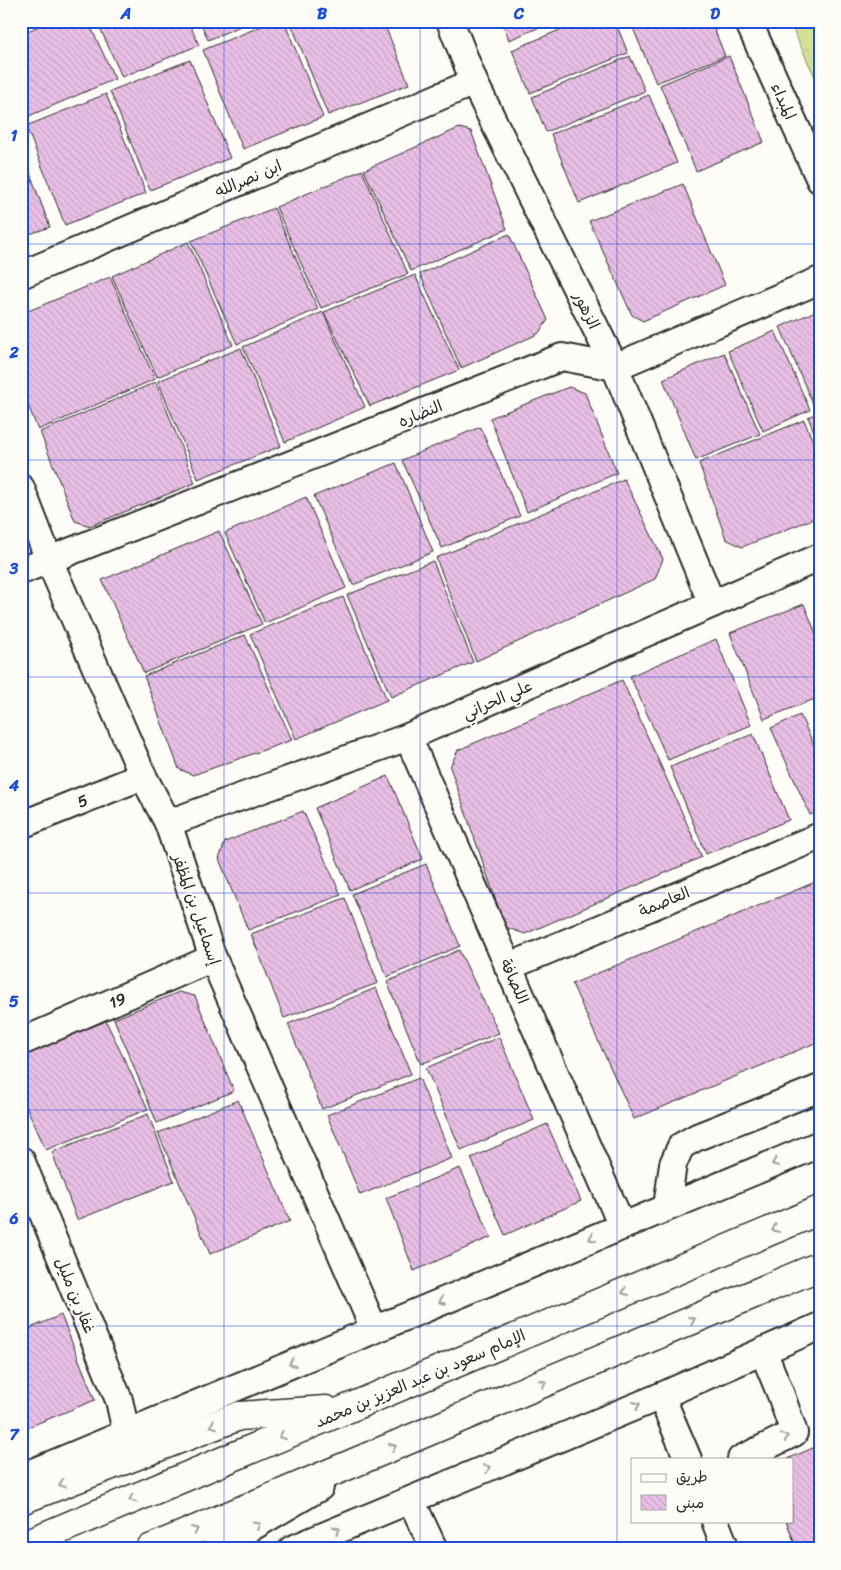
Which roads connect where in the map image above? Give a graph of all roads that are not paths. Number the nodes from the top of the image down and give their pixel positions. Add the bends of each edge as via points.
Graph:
1 (450, 21) edge
2 (748, 21) edge
3 (474, 82) junction
4 (820, 180) edge
5 (21, 275) edge
6 (820, 280) edge
7 (615, 367) junction
8 (21, 488) edge
9 (820, 558) edge
10 (49, 560) junction
11 (21, 572) edge
12 (712, 604) junction
13 (408, 738) junction
14 (143, 776) junction
15 (168, 823) junction
16 (21, 825) edge
17 (820, 836) edge
18 (213, 958) junction
19 (508, 966) junction
20 (21, 1042) edge
21 (820, 1088) edge
22 (820, 1144) edge
23 (22, 1166) edge
24 (667, 1207) junction
25 (820, 1210) edge
26 (622, 1226) junction
27 (820, 1266) edge
28 (820, 1326) edge
29 (374, 1329) junction
30 (763, 1351) junction
31 (661, 1396) junction
32 (348, 1409) junction
33 (126, 1432) junction
34 (368, 1458) junction
35 (688, 1458) edge
36 (743, 1458) edge
37 (21, 1477) edge
38 (21, 1500) edge
39 (411, 1500) junction
40 (715, 1522) edge
41 (21, 1546) edge
42 (150, 1549) edge
43 (215, 1549) edge
44 (292, 1549) edge
45 (434, 1549) edge
46 (726, 1549) edge

1 - 3 street, الزهور
2 - 4 street, المبداء
3 - 5 street, ابن نصرالله
3 - 7 street, الزهور
6 - 7 street
7 - 10 street, النضاره via 562,357
7 - 12 street, الزهور
8 - 10 street, إسماعيل بن المظفر
9 - 12 street, علي الحراني
10 - 11 street, النضاره
10 - 14 street, إسماعيل بن المظفر
12 - 13 street, علي الحراني
13 - 15 street, علي الحراني
13 - 19 street, اللصافة
14 - 15 street, إسماعيل بن المظفر
14 - 16 street, 5
15 - 18 street, إسماعيل بن المظفر
17 - 19 street, العاصمة
18 - 20 street, 19
18 - 29 street, إسماعيل بن المظفر
19 - 26 street, اللصافة
21 - 24 street via 681,1146 673,1164
22 -> 24 street
23 - 33 street, غفار بن مليل via 119,1400
24 - 26 street
25 -> 32 main road, الإمام سعود بن عبد العزيز بن محمد
26 -> 29 street
34 -> 27 main road
28 - 30 street
29 -> 33 street
30 - 31 street
36 -> 30 street via 794,1433
31 - 35 street
39 -> 31 street
32 -> 38 main road via 239,1416
32 -> 41 main road, الإمام سعود بن عبد العزيز بن محمد
33 - 37 street
42 -> 34 main road
43 -> 34 street
44 -> 39 street
39 - 45 street
40 - 46 street

